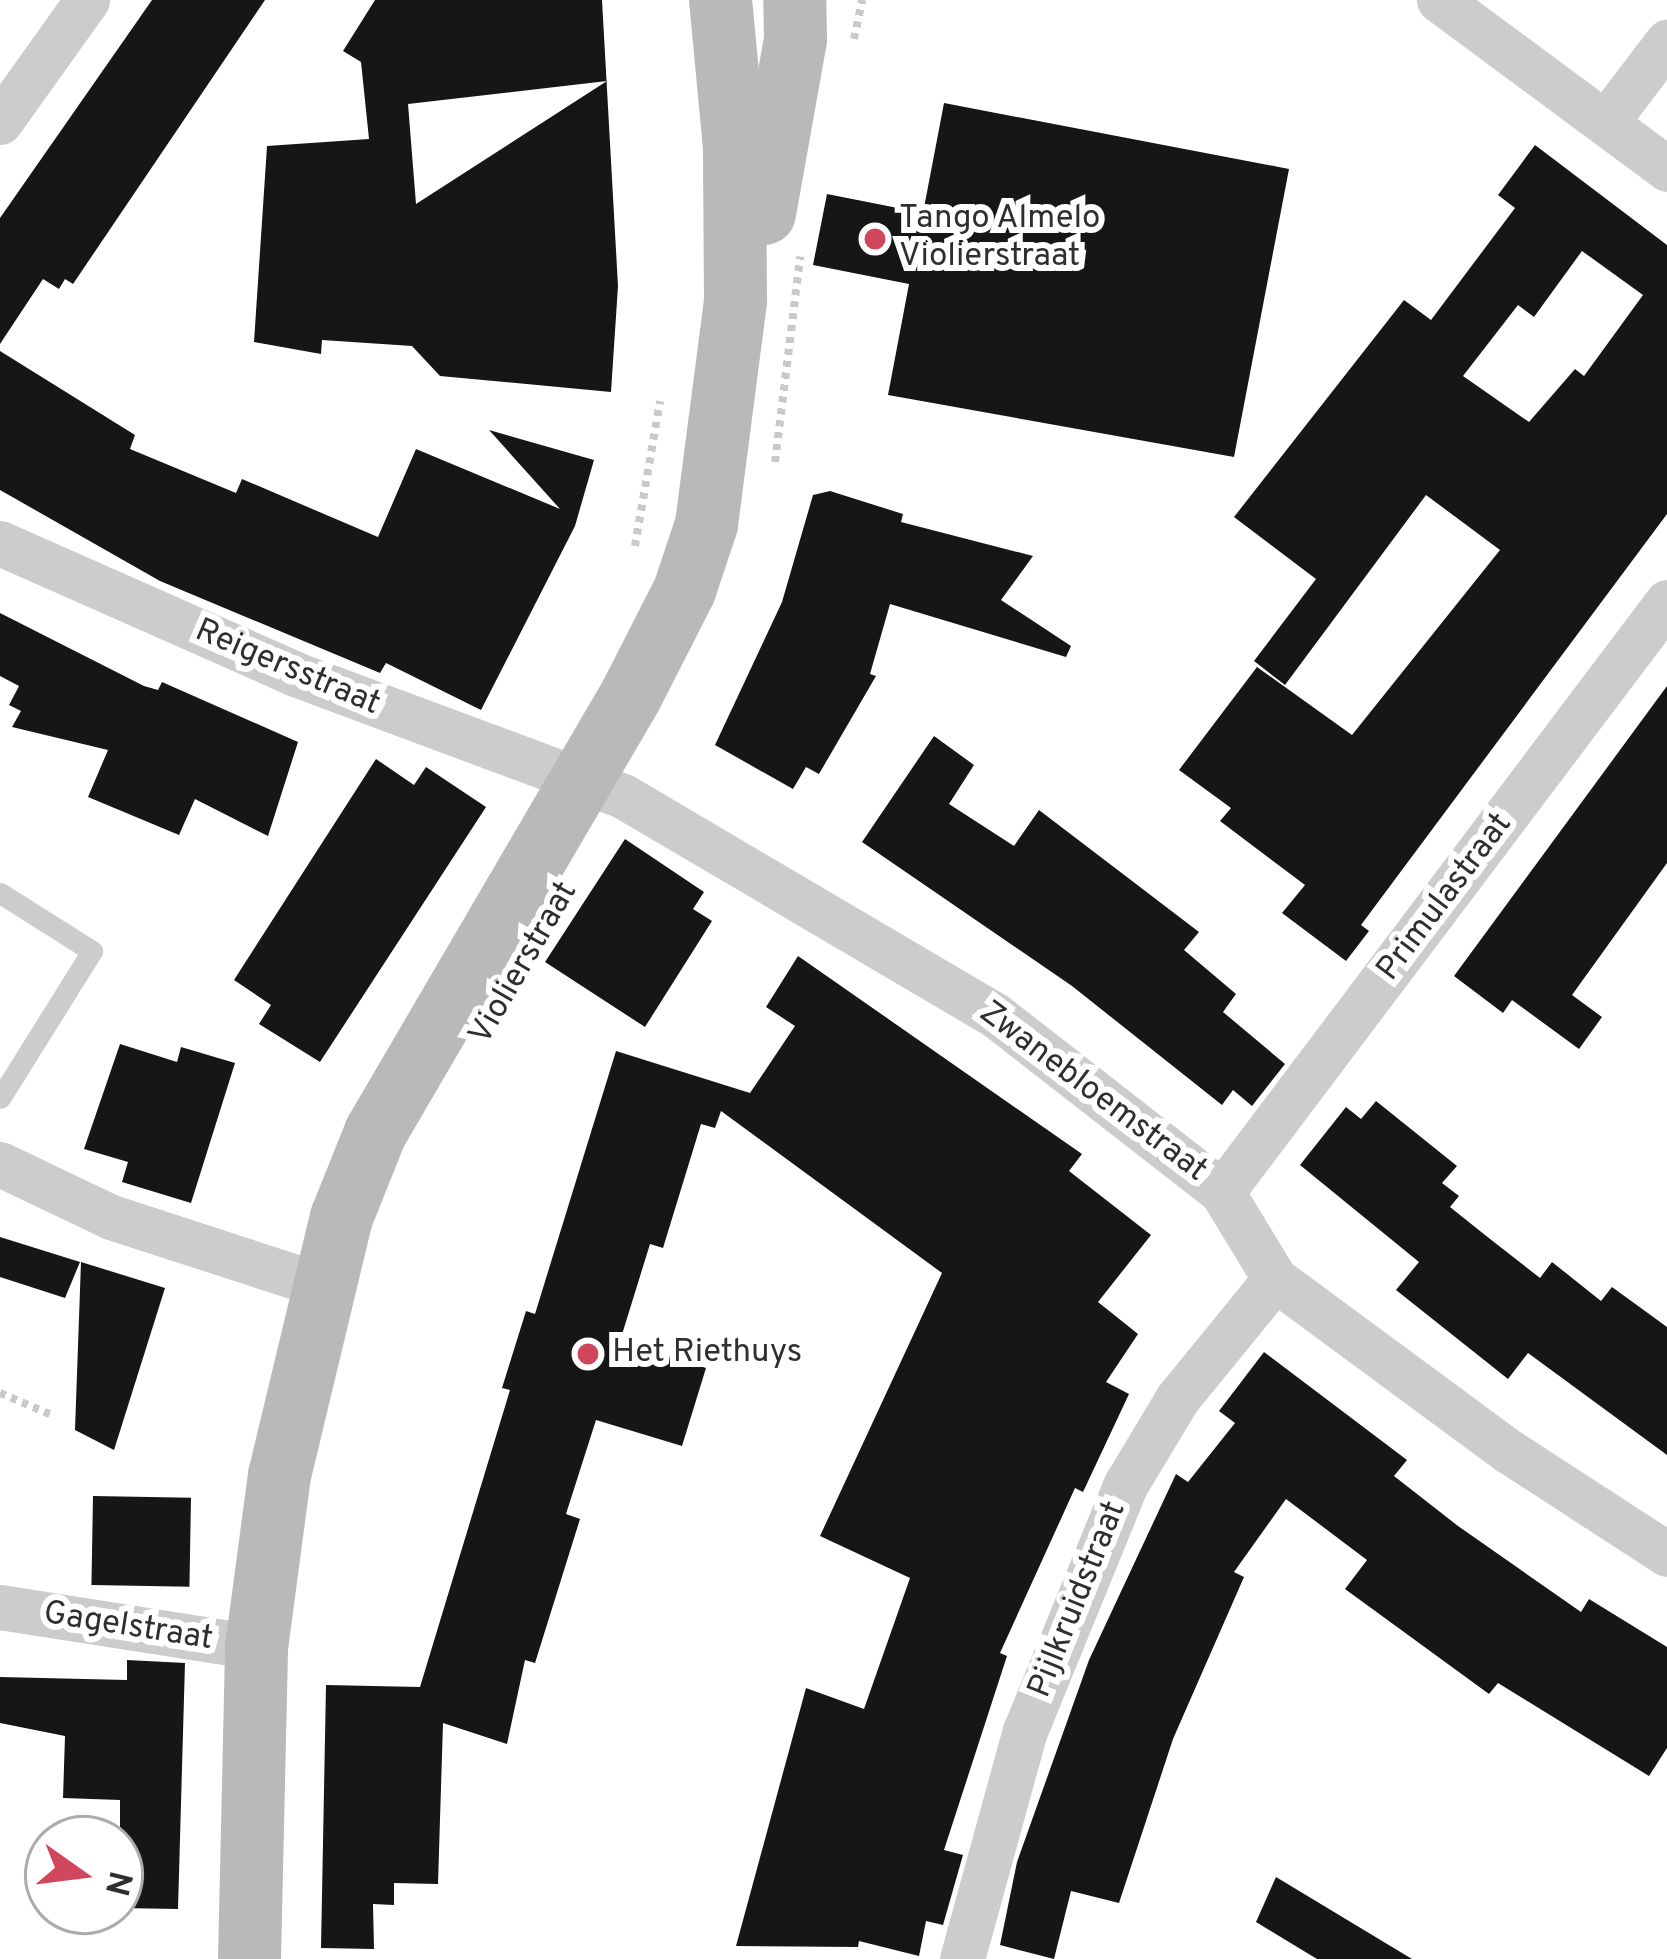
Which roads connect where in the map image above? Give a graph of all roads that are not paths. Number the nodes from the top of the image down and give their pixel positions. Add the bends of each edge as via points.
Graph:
1 (87, 0) edge
2 (720, 0) edge
3 (794, 0) edge
4 (1439, 0) edge
5 (1667, 42) edge
6 (0, 122) edge
7 (1606, 122) junction
8 (1667, 169) edge
9 (724, 408) junction
10 (0, 543) edge
11 (1667, 602) edge
12 (579, 783) junction
13 (0, 893) edge
14 (0, 1098) edge
15 (0, 1164) edge
16 (1222, 1192) junction
17 (1275, 1279) junction
18 (322, 1286) junction
19 (1667, 1554) edge
20 (0, 1607) edge
21 (256, 1647) junction
22 (249, 1959) edge
23 (962, 1959) edge

1 - 6 street
2 - 9 main road, Violierstraat via 735,229
3 - 9 main road, Violierstraat via 758,273
4 - 7 street
5 - 7 street
7 - 8 street
9 - 12 main road, Violierstraat via 706,524 685,590
10 - 12 street, Reigersstraat via 295,674
11 - 16 street, Primulastraat
12 - 16 street, Zwanebloemstraat via 623,796 995,1015
12 - 18 main road, Violierstraat via 375,1132
13 - 14 lane via 92,951
15 - 18 street via 111,1217
16 - 17 street, Zwanebloemstraat
17 - 19 street, Zwanebloemstraat via 1510,1452
17 - 23 street, Pijlkruidstraat via 1177,1399 1126,1484 1025,1731
18 - 21 main road, Violierstraat via 279,1475
20 - 21 street, Gagelstraat
21 - 22 main road, Violierstraat

